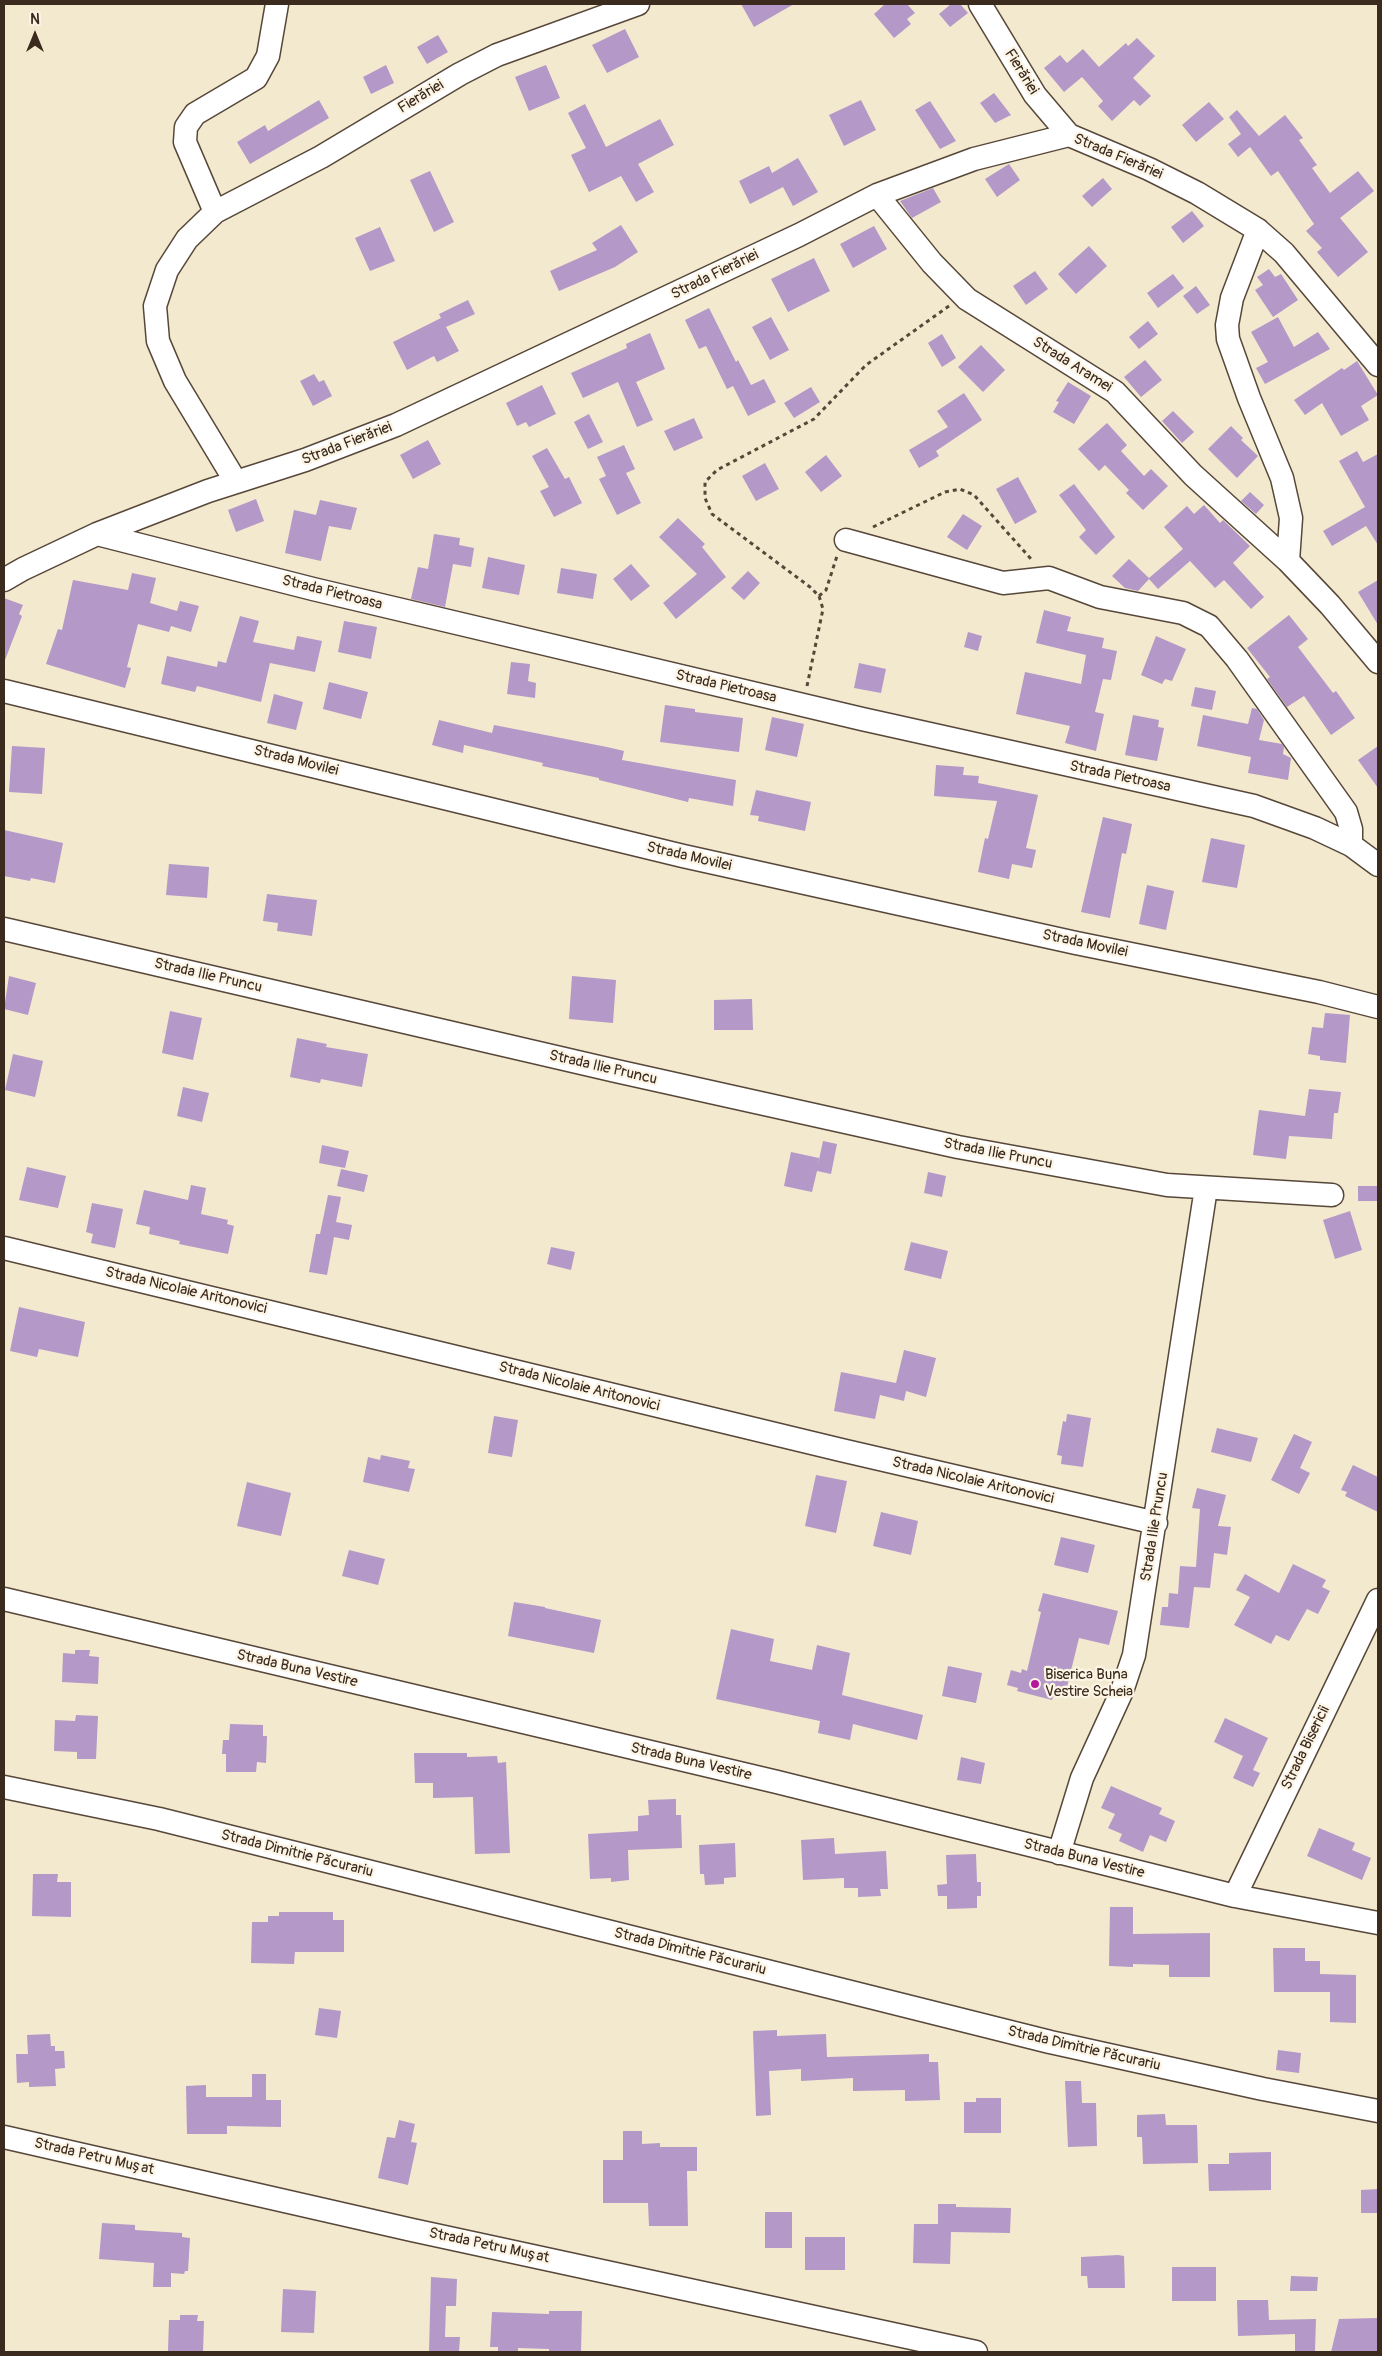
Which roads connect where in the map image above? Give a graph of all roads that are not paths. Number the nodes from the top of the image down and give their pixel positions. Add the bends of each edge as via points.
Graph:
1 (277, 4) edge
2 (638, 4) edge
3 (980, 4) edge
4 (1069, 135) junction
5 (877, 194) junction
6 (215, 212) junction
7 (1258, 230) junction
8 (1378, 366) edge
9 (236, 482) junction
10 (97, 534) junction
11 (846, 540) road end
12 (1288, 561) junction
13 (4, 580) edge
14 (1378, 662) edge
15 (4, 691) edge
16 (1351, 845) junction
17 (1378, 865) edge
18 (4, 929) edge
19 (1378, 1007) edge
20 (1206, 1188) junction
21 (1332, 1195) dead end
22 (4, 1248) edge
23 (1156, 1523) junction
24 (4, 1599) edge
25 (1378, 1600) edge
26 (4, 1787) edge
27 (1059, 1853) junction
28 (1235, 1896) junction
29 (1378, 1923) edge
30 (1378, 2111) edge
31 (4, 2137) edge
32 (976, 2352) edge

1 - 6 street via 268,56 256,78 195,114 186,127 185,142
2 - 6 street, Fierăriei via 497,55 321,157
3 - 4 street, Fierăriei via 1035,95
4 - 5 street, Strada Fierăriei via 974,159
4 - 7 street, Strada Fierăriei via 1149,168
5 - 9 street, Strada Fierăriei via 799,236 396,425
5 - 12 street, Strada Aramei via 963,296 1115,392 1193,475
6 - 9 street, Fierăriei via 187,239 167,270 155,306 158,341 175,381
7 - 8 street, Strada Fierăriei via 1284,253
7 - 12 street via 1232,298 1228,339 1248,398 1282,478 1292,518
9 - 10 street, Strada Fierăriei
10 - 13 street, Strada Fierăriei
10 - 16 street, Strada Pietroasa via 313,589 803,705 1254,806
11 - 16 street via 1003,583 1049,578 1100,597 1183,613 1209,626 1243,666 1346,812
12 - 14 street, Strada Aramei
15 - 19 street, Strada Movilei via 683,856
16 - 17 street, Strada Pietroasa
18 - 20 street, Strada Ilie Pruncu via 958,1147 1128,1179
20 - 21 street, Strada Ilie Pruncu
20 - 23 street, Strada Ilie Pruncu
22 - 23 street, Strada Nicolaie Aritonovici
23 - 27 street, Strada Ilie Pruncu via 1129,1673 1082,1778
24 - 27 street, Strada Buna Vestire via 777,1782
25 - 28 street, Strada Bisericii
26 - 30 street, Strada Dimitrie Păcurariu via 159,1819 1050,2042
27 - 28 street, Strada Buna Vestire
28 - 29 street, Strada Buna Vestire
31 - 32 street, Strada Petru Mușat via 412,2230

